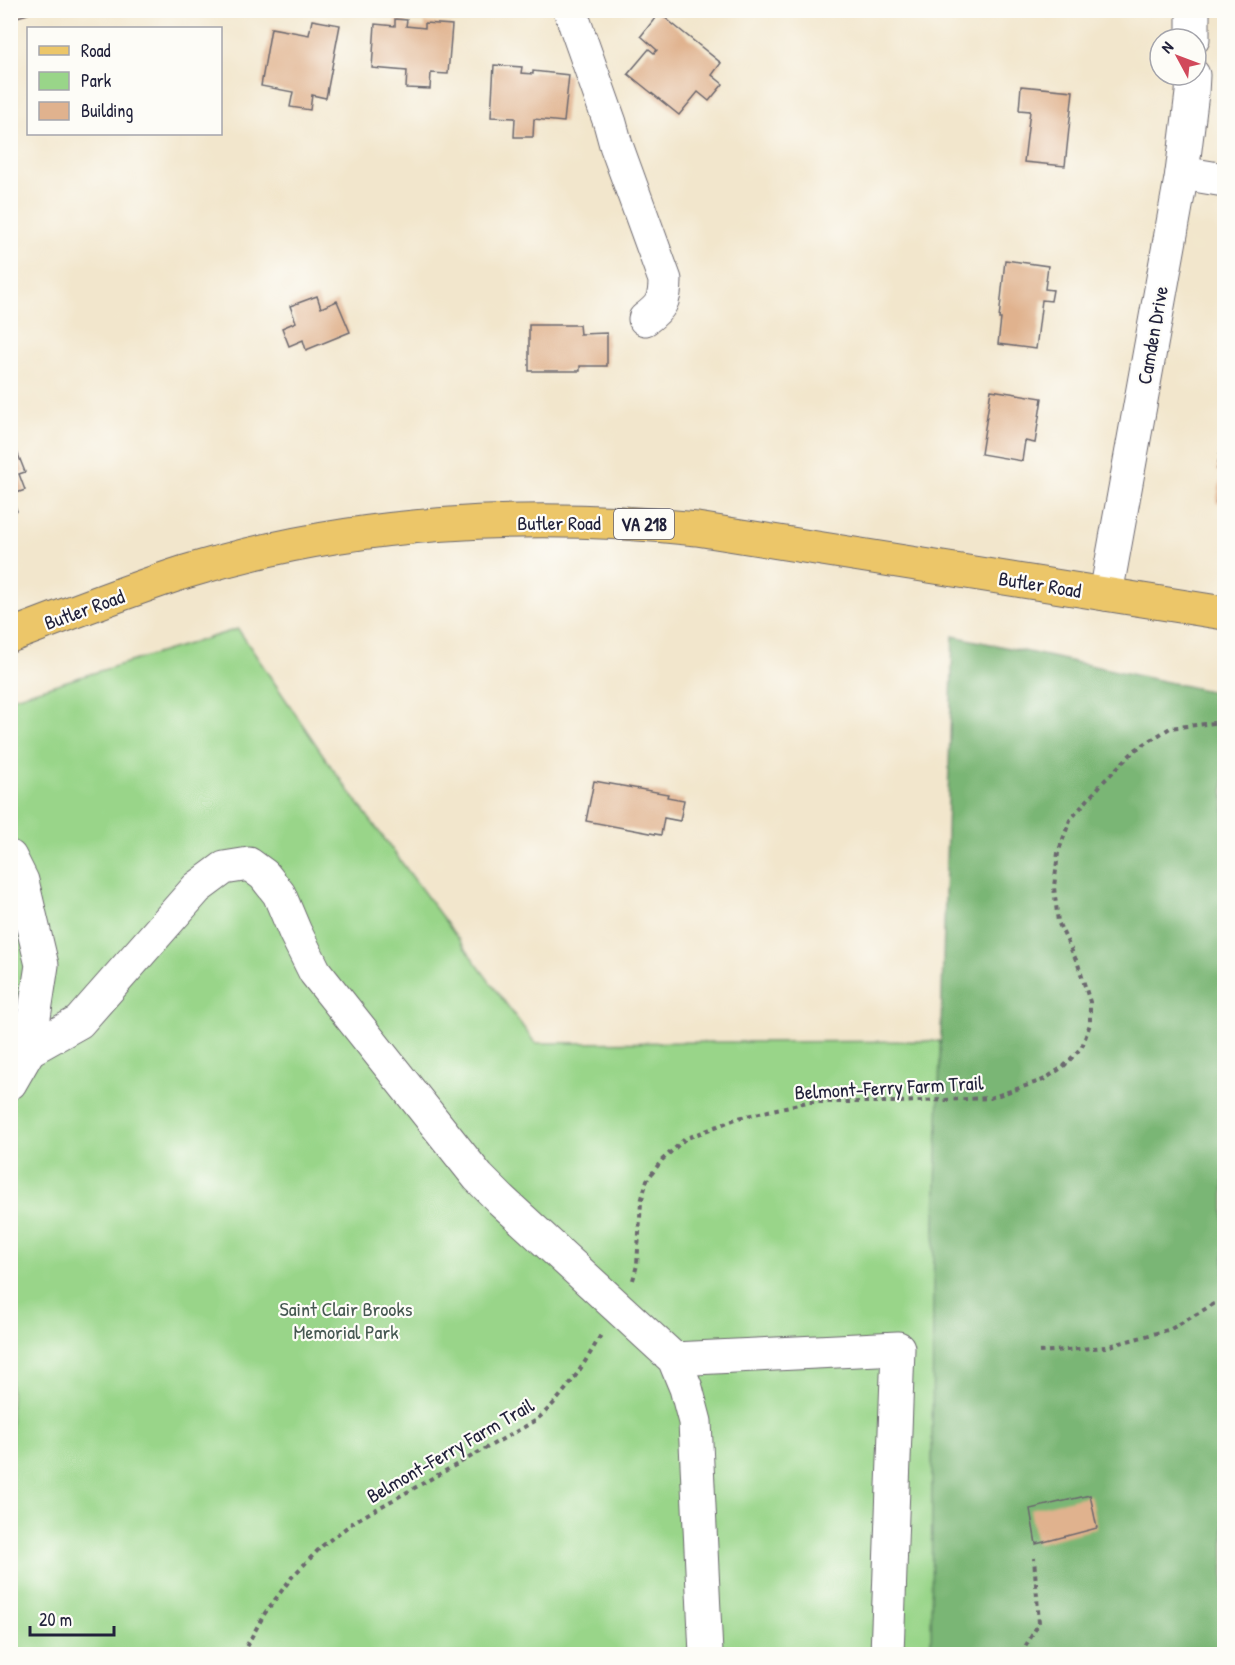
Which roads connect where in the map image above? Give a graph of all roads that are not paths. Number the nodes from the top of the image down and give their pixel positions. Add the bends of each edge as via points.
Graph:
1 (570, 10) edge
2 (1193, 10) edge
3 (1193, 27) edge
4 (1192, 87) edge
5 (1182, 173) junction
6 (1224, 180) edge
7 (645, 319) dead end
8 (1106, 594) junction
9 (1224, 613) edge
10 (10, 636) edge
11 (10, 857) edge
12 (29, 1050) junction
13 (10, 1083) edge
14 (674, 1359) junction
15 (706, 1654) edge
16 (887, 1654) edge

1 - 7 street via 665,280 665,296 658,310
2 - 3 street
4 - 5 street, Camden Drive
5 - 6 street
5 - 8 street, Camden Drive
8 - 9 main road, Butler Road / VA 218
8 - 10 main road, Butler Road / VA 218 via 638,523 478,522 377,531 283,547 186,572
11 - 12 street via 22,881 42,965
12 - 13 street
12 - 14 street via 79,1022 197,888 224,868 249,864 279,894 315,972 478,1177
14 - 15 street via 696,1422
14 - 16 street via 898,1348

